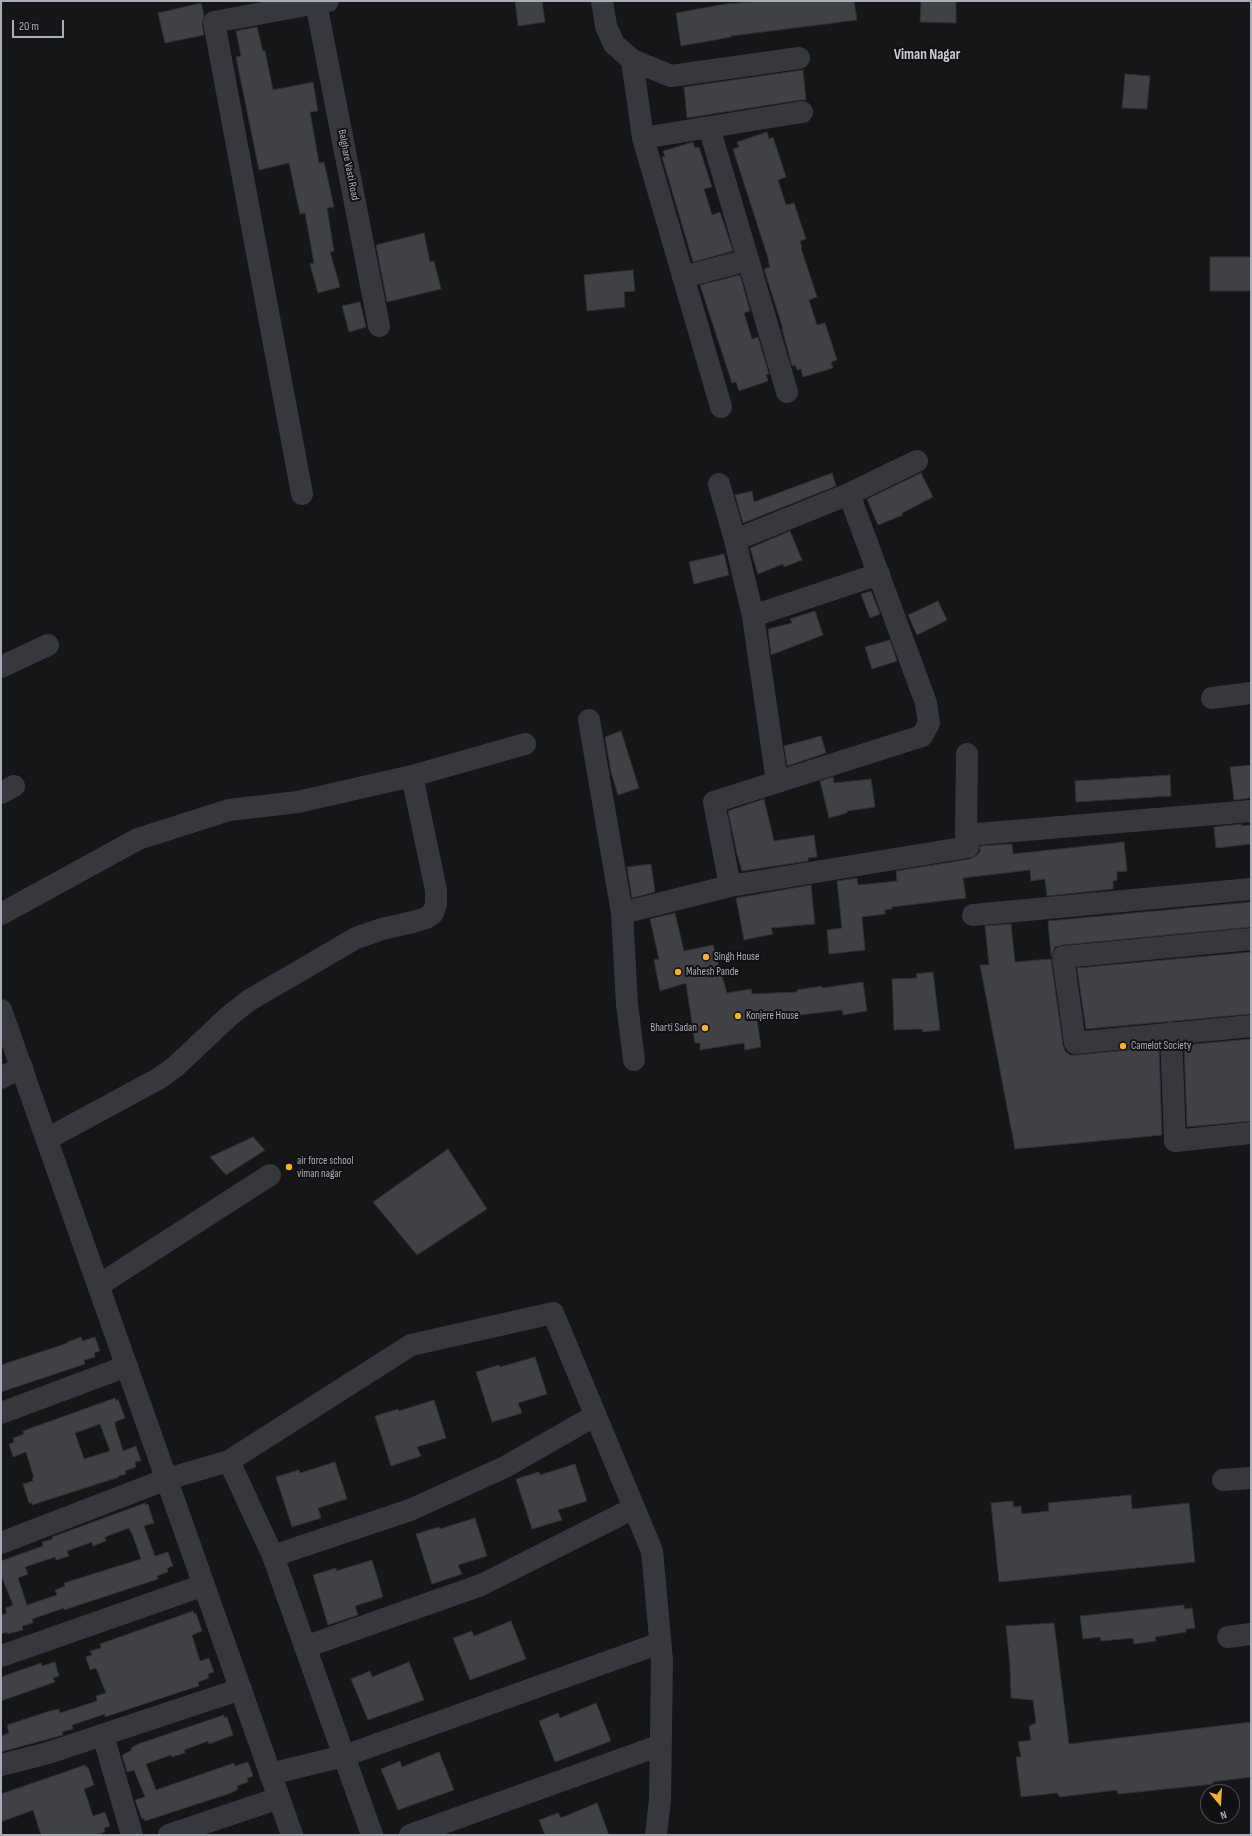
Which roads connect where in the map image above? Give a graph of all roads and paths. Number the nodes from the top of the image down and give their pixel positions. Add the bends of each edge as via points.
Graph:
1 (602, 1) edge
2 (322, 2) edge
3 (799, 58) dead end
4 (632, 60) junction
5 (802, 112) dead end
6 (709, 127) junction
7 (643, 138) junction
8 (748, 260) junction
9 (683, 277) junction
10 (379, 326) dead end
11 (786, 392) dead end
12 (721, 407) dead end
13 (918, 460) dead end
14 (719, 484) dead end
15 (302, 494) dead end
16 (849, 494) junction
17 (735, 540) junction
18 (879, 574) junction
19 (753, 616) junction
20 (48, 645) dead end
21 (1, 666) edge
22 (1251, 693) edge
23 (1212, 698) dead end
24 (589, 720) dead end
25 (525, 744) dead end
26 (967, 754) dead end
27 (412, 776) junction
28 (777, 782) junction
29 (1251, 811) edge
30 (968, 847) dead end
31 (730, 886) junction
32 (1251, 889) edge
33 (622, 913) junction
34 (1, 914) edge
35 (973, 915) dead end
36 (1251, 939) edge
37 (1, 1010) edge
38 (1251, 1026) edge
39 (1171, 1033) junction
40 (634, 1060) dead end
41 (22, 1067) junction
42 (1, 1078) edge
43 (1251, 1133) edge
44 (47, 1139) junction
45 (270, 1175) dead end
46 (98, 1285) junction
47 (127, 1366) junction
48 (1, 1413) edge
49 (596, 1414) junction
50 (229, 1461) junction
51 (1251, 1478) edge
52 (167, 1479) junction
53 (1224, 1480) dead end
54 (634, 1508) junction
55 (1, 1543) edge
56 (273, 1556) junction
57 (204, 1585) junction
58 (1251, 1634) edge
59 (1228, 1637) dead end
60 (660, 1643) junction
61 (305, 1647) junction
62 (1, 1656) edge
63 (241, 1690) junction
64 (104, 1735) junction
65 (660, 1745) junction
66 (344, 1756) junction
67 (1, 1765) edge
68 (270, 1774) junction
69 (279, 1798) junction
70 (132, 1835) edge
71 (169, 1835) edge
72 (292, 1835) edge
73 (372, 1835) edge
74 (410, 1835) edge
75 (656, 1835) edge

1 - 4 street via 606,26 614,44
2 - 10 street, Balghare Vasti Road
2 - 15 street via 214,22
3 - 4 street via 671,76
4 - 7 street
5 - 6 street
6 - 7 street
6 - 8 street
7 - 9 street
8 - 9 street
8 - 11 street
9 - 12 street
13 - 16 street
14 - 17 street
16 - 17 street
16 - 18 street
17 - 19 street
18 - 19 street
18 - 28 street via 926,703 929,723 922,736
19 - 28 street
20 - 21 street
22 - 23 street
24 - 33 street
25 - 27 street
26 - 29 street via 966,835
27 - 34 street via 298,802 229,810 138,840
27 - 44 street via 436,890 433,913 426,918 356,938 248,1001 175,1067 158,1079
28 - 31 street via 714,802
30 - 31 street
31 - 33 street
32 - 35 street
33 - 40 street
36 - 39 street via 1062,957 1075,1043
37 - 41 street
38 - 39 street
39 - 43 street via 1175,1141
41 - 42 street
41 - 44 street
44 - 46 street
45 - 46 street
46 - 47 street
47 - 48 street
47 - 52 street
49 - 50 street via 554,1313 410,1345
49 - 54 street
49 - 56 street via 505,1467 410,1510
50 - 52 street
50 - 56 street
51 - 53 street
52 - 55 street
52 - 57 street
54 - 60 street via 652,1551
54 - 61 street via 481,1585
56 - 61 street
57 - 62 street
57 - 63 street
58 - 59 street
60 - 65 street
60 - 66 street
61 - 66 street
63 - 64 street
63 - 68 street
64 - 67 street
64 - 70 street
65 - 74 street
65 - 75 street via 660,1800
66 - 68 street
66 - 73 street
68 - 69 street
69 - 71 street
69 - 72 street

